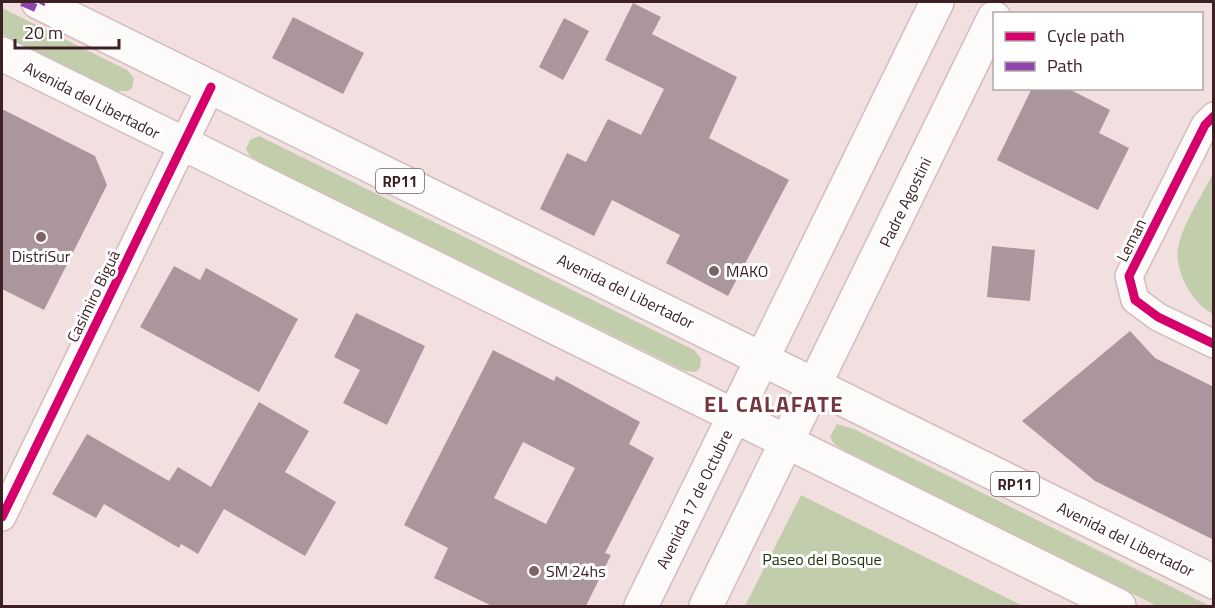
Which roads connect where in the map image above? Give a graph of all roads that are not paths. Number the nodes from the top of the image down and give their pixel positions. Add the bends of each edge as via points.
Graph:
1 (38, 2) edge
2 (937, 2) edge
3 (993, 20) edge
4 (2, 54) edge
5 (211, 87) junction
6 (1214, 116) edge
7 (183, 146) junction
8 (1214, 344) edge
9 (762, 359) junction
10 (815, 386) junction
11 (735, 416) junction
12 (788, 443) junction
13 (2, 517) edge
14 (1214, 582) edge
15 (641, 606) edge
16 (706, 606) edge
17 (1119, 606) edge

1 - 5 main road, Avenida del Libertador / RP11
2 - 9 main road
3 - 10 main road, Padre Agostini
4 - 7 main road, Avenida del Libertador
5 - 7 street, Casimiro Biguá
5 - 9 main road, Avenida del Libertador / RP11
6 - 8 street, Leman via 1205,124 1129,276 1135,300 1158,318
7 - 11 main road, Avenida del Libertador
7 - 13 street, Casimiro Biguá
9 - 10 main road, Avenida del Libertador / RP11
9 - 11 main road, Avenida 17 de Octubre
10 - 12 main road
10 - 14 main road, Avenida del Libertador / RP11
11 - 12 main road, Avenida del Libertador
11 - 15 main road, Avenida 17 de Octubre
12 - 16 main road
12 - 17 main road, Avenida del Libertador

